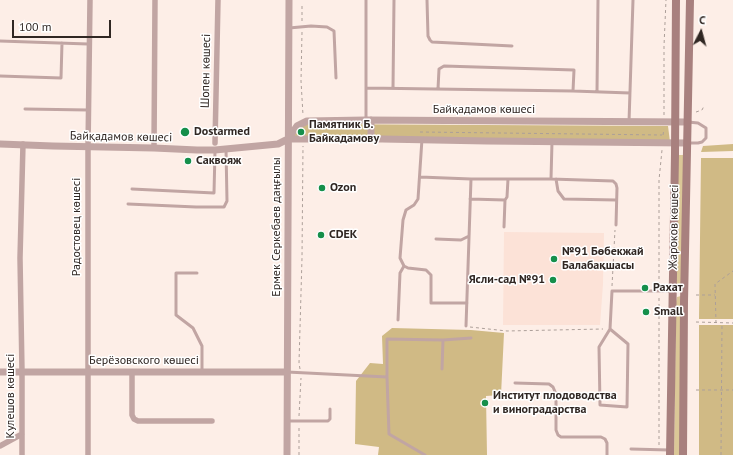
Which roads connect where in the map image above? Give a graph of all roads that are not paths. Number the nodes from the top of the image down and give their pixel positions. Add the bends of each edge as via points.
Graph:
1 (90, 0) edge
2 (155, 0) edge
3 (218, 0) edge
4 (289, 0) edge
5 (366, 0) edge
6 (394, 0) edge
7 (427, 0) edge
8 (598, 0) edge
9 (633, 0) edge
10 (676, 0) edge
11 (690, 0) edge
12 (289, 28) junction
13 (0, 41) edge
14 (62, 44) junction
15 (88, 44) junction
16 (512, 46) dead end
17 (0, 76) edge
18 (336, 78) dead end
19 (366, 88) junction
20 (393, 88) junction
21 (438, 89) junction
22 (573, 91) junction
23 (597, 92) junction
24 (630, 93) junction
25 (25, 109) dead end
26 (88, 110) junction
27 (368, 120) junction
28 (630, 122) junction
29 (675, 122) junction
30 (688, 122) junction
31 (288, 139) junction
32 (371, 139) junction
33 (422, 140) junction
34 (552, 142) junction
35 (0, 144) edge
36 (23, 144) junction
37 (675, 144) junction
38 (687, 144) junction
39 (215, 146) junction
40 (88, 147) junction
41 (154, 148) junction
42 (226, 149) junction
43 (420, 177) junction
44 (470, 179) junction
45 (508, 179) junction
46 (551, 179) junction
47 (556, 179) junction
48 (132, 189) dead end
49 (470, 199) junction
50 (505, 200) junction
51 (616, 200) junction
52 (128, 204) dead end
53 (616, 225) road end
54 (504, 227) dead end
55 (469, 236) junction
56 (436, 239) dead end
57 (404, 266) junction
58 (197, 273) dead end
59 (673, 291) junction
60 (684, 292) junction
61 (467, 303) junction
62 (398, 320) dead end
63 (466, 326) road end
64 (610, 329) junction
65 (471, 338) dead end
66 (443, 340) junction
67 (442, 369) dead end
68 (22, 371) junction
69 (0, 372) edge
70 (88, 372) junction
71 (202, 372) junction
72 (287, 372) junction
73 (132, 373) junction
74 (387, 377) junction
75 (515, 383) dead end
76 (330, 409) dead end
77 (212, 421) dead end
78 (287, 421) junction
79 (22, 434) junction
80 (0, 446) edge
81 (631, 449) dead end
82 (670, 453) edge
83 (22, 455) edge
84 (88, 455) edge
85 (286, 455) edge
86 (425, 455) edge
87 (607, 455) edge
88 (683, 455) edge

1 - 15 street, Радостовец көшесі
2 - 41 street
3 - 39 street, Шопен көшесі
4 - 12 street, Ермек Серкебаев даңғылы
5 - 19 lane
6 - 20 lane
7 - 16 lane via 428,36 432,42
8 - 23 lane
9 - 24 lane
10 - 29 main road, Жароков көшесі
11 - 30 main road, Жароков көшесі
12 - 18 lane via 327,27 334,31
12 - 31 street, Ермек Серкебаев даңғылы
13 - 14 lane
14 - 15 lane
14 - 17 lane via 61,78
15 - 26 street, Радостовец көшесі
19 - 20 lane
19 - 27 lane
20 - 21 lane
21 - 22 lane
21 - 22 lane via 439,69 444,66 574,70
22 - 23 lane
23 - 24 lane
24 - 28 lane
25 - 26 lane
26 - 40 street, Радостовец көшесі
27 - 28 street, Байқадамов көшесі
27 - 31 street, Байқадамов көшесі via 307,121 297,126
27 - 32 street
28 - 29 street, Байқадамов көшесі
29 - 30 street, Байқадамов көшесі
29 - 37 main road, Жароков көшесі
30 - 38 main road, Жароков көшесі
30 - 38 lane via 698,123 706,128 706,138 702,142
31 - 32 street, Байқадамов көшесі
31 - 42 street, Байқадамов көшесі via 278,144
31 - 72 street, Ермек Серкебаев даңғылы
32 - 33 street, Байқадамов көшесі
33 - 34 street, Байқадамов көшесі
33 - 43 lane
34 - 37 street, Байқадамов көшесі
34 - 46 lane
35 - 36 street, Байқадамов көшесі
36 - 40 street, Байқадамов көшесі
36 - 68 street, Кулешов көшесі via 20,258
37 - 38 street, Байқадамов көшесі
37 - 59 main road, Жароков көшесі
38 - 60 main road, Жароков көшесі
39 - 41 street, Байқадамов көшесі via 197,150
39 - 42 street, Байқадамов көшесі
39 - 48 lane via 214,193
40 - 41 street, Байқадамов көшесі
40 - 70 street, Радостовец көшесі
42 - 52 lane via 224,207
43 - 44 lane
43 - 57 lane via 418,199 406,210 403,220 400,258
44 - 45 lane
44 - 49 lane
45 - 46 lane
45 - 50 lane
46 - 47 lane
47 - 51 lane via 558,191 564,199
47 - 51 lane via 613,181 616,184
49 - 50 lane
49 - 55 lane
50 - 54 lane
51 - 53 lane
55 - 56 lane via 461,240
55 - 61 lane
57 - 61 lane via 426,270 431,275 431,303
57 - 62 lane via 400,273
58 - 71 lane via 176,273 176,315 194,328 202,346
59 - 60 main road
59 - 64 lane via 612,291
59 - 82 main road, Жароков көшесі
60 - 88 main road, Жароков көшесі
61 - 63 lane
64 - 64 lane via 598,347 600,405 627,407 628,344
65 - 66 lane
66 - 67 lane
66 - 74 lane via 387,339
68 - 69 street, Берёзовского көшесі
68 - 70 street, Берёзовского көшесі
68 - 79 street, Кулешов көшесі
70 - 73 street, Берёзовского көшесі
70 - 84 street, Радостовец көшесі
71 - 72 street, Берёзовского көшесі
71 - 73 street, Берёзовского көшесі
72 - 74 lane
72 - 78 street, Ермек Серкебаев даңғылы
73 - 77 street via 134,419
74 - 86 lane via 389,434
75 - 87 lane via 549,384 553,387 556,394 558,435 605,439
76 - 78 lane via 328,421
78 - 85 street, Ермек Серкебаев даңғылы
79 - 80 street
79 - 83 street, Кулешов көшесі
81 - 82 lane

